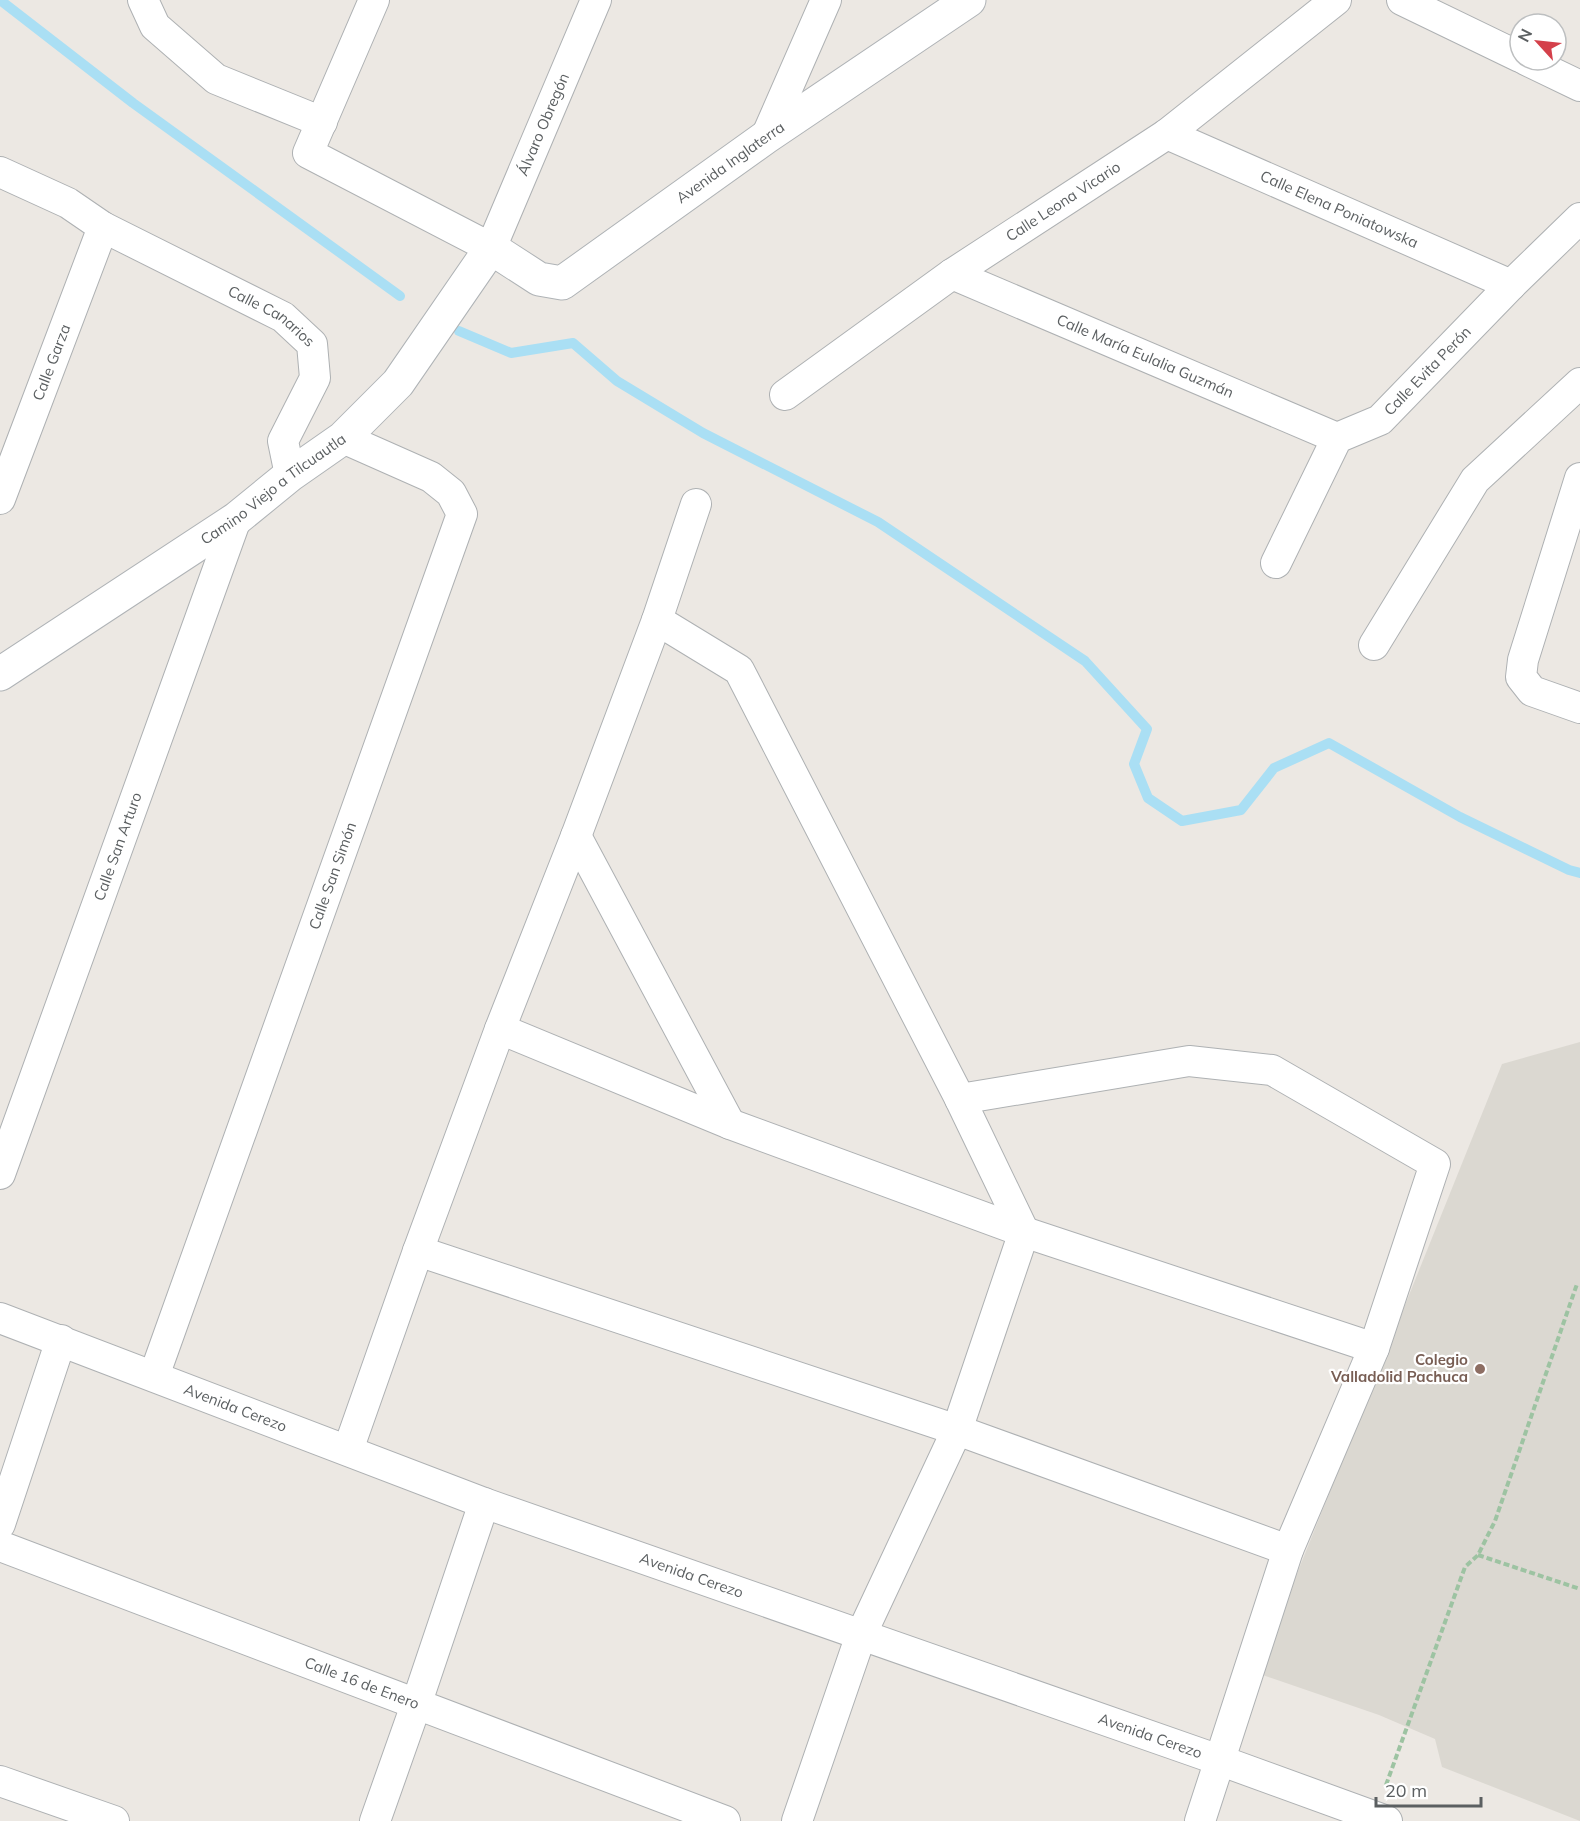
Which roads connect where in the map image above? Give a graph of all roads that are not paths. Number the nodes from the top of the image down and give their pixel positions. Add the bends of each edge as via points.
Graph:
1 (143, 0) edge
2 (374, 0) edge
3 (596, 0) edge
4 (826, 0) edge
5 (969, 0) edge
6 (1336, 0) edge
7 (1402, 0) edge
8 (1508, 51) edge
9 (1551, 72) edge
10 (1580, 86) edge
11 (322, 122) junction
12 (1167, 134) junction
13 (766, 137) junction
14 (0, 172) edge
15 (1580, 218) edge
16 (103, 227) junction
17 (491, 248) junction
18 (952, 274) junction
19 (1511, 285) junction
20 (1580, 383) edge
21 (785, 395) dead end
22 (343, 438) junction
23 (1337, 438) junction
24 (290, 475) junction
25 (1580, 478) edge
26 (0, 499) edge
27 (696, 504) dead end
28 (236, 519) junction
29 (1276, 563) dead end
30 (657, 620) junction
31 (1374, 645) dead end
32 (0, 674) edge
33 (1580, 708) edge
34 (576, 836) junction
35 (500, 1029) junction
36 (960, 1098) junction
37 (730, 1124) junction
38 (0, 1174) edge
39 (1024, 1232) junction
40 (418, 1251) junction
41 (0, 1318) edge
42 (61, 1340) junction
43 (1374, 1348) junction
44 (154, 1376) junction
45 (957, 1430) junction
46 (348, 1450) junction
47 (484, 1503) junction
48 (0, 1524) edge
49 (0, 1546) edge
50 (1288, 1550) junction
51 (861, 1635) junction
52 (416, 1705) junction
53 (1220, 1760) junction
54 (0, 1781) edge
55 (1380, 1819) edge
56 (114, 1821) edge
57 (375, 1821) edge
58 (724, 1821) edge
59 (797, 1821) edge
60 (1200, 1821) edge

1 - 11 street via 155,26 216,79
2 - 11 street
3 - 17 street, Álvaro Obregón
4 - 13 street
5 - 13 street, Avenida Inglaterra
6 - 12 street, Calle Leona Vicario
7 - 8 street
9 - 10 street
11 - 17 street via 308,153
12 - 18 street, Calle Leona Vicario
12 - 19 street, Calle Elena Poniatowska
13 - 17 street, Avenida Inglaterra via 562,283 539,279
14 - 16 street, Calle Canarios via 68,203
15 - 19 street, Calle Evita Perón
16 - 24 street, Calle Canarios via 283,317 312,344 315,378 283,441
16 - 26 street, Calle Garza
17 - 22 street, Camino Viejo a Tilcuautla via 398,383
18 - 21 street, Calle Leona Vicario
18 - 23 street, Calle María Eulalia Guzmán
19 - 23 street, Calle Evita Perón via 1380,420
20 - 31 street via 1474,480
22 - 24 street, Camino Viejo a Tilcuautla
22 - 44 street, Calle San Simón via 431,477 451,493 462,514
23 - 29 street
24 - 28 street, Camino Viejo a Tilcuautla
25 - 33 street via 1522,660 1521,677 1532,691
27 - 30 street
28 - 32 street, Camino Viejo a Tilcuautla
28 - 38 street, Calle San Arturo
30 - 34 street
30 - 36 street via 739,670
34 - 35 street
34 - 37 street
35 - 37 street
35 - 40 street
36 - 39 street
36 - 43 street via 1189,1061 1272,1070 1435,1164
37 - 39 street
39 - 43 street
39 - 45 street
40 - 45 street
40 - 46 street
41 - 42 street, Avenida Cerezo
42 - 44 street, Avenida Cerezo
42 - 48 street
43 - 50 street
44 - 46 street, Avenida Cerezo
45 - 50 street
45 - 51 street
46 - 47 street, Avenida Cerezo
47 - 51 street, Avenida Cerezo
47 - 52 street
49 - 52 street, Calle 16 de Enero
50 - 53 street
51 - 53 street, Avenida Cerezo
51 - 59 street
52 - 57 street
52 - 58 street, Calle 16 de Enero
53 - 55 street, Avenida Cerezo
53 - 60 street
54 - 56 street

